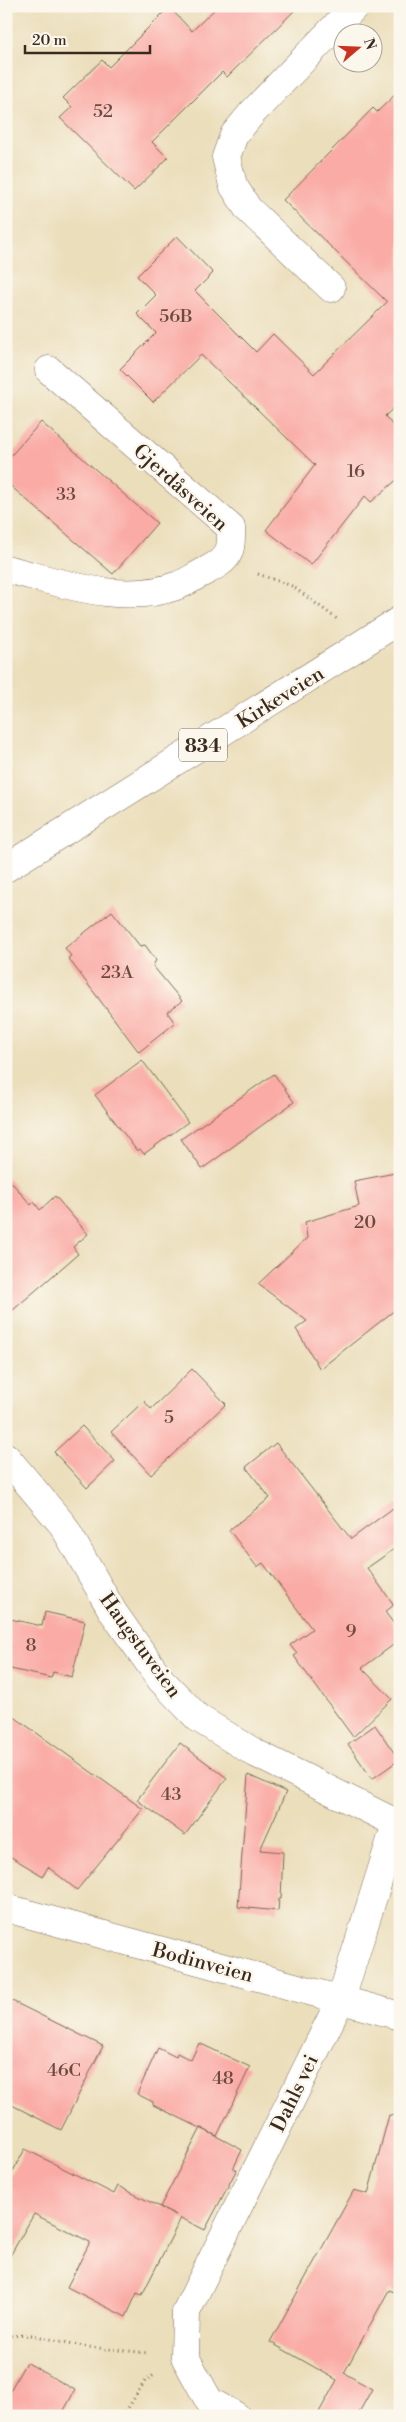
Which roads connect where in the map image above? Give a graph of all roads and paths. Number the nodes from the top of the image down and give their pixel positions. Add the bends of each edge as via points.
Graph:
1 (355, 6) edge
2 (331, 288) dead end
3 (49, 370) dead end
4 (223, 562) junction
5 (6, 569) edge
6 (338, 619) dead end
7 (400, 620) edge
8 (6, 868) edge
9 (6, 1457) edge
10 (398, 1824) edge
11 (6, 1908) edge
12 (341, 1999) junction
13 (400, 2016) edge
14 (6, 2336) edge
15 (185, 2358) junction
16 (124, 2416) edge
17 (236, 2416) edge

1 - 2 street via 253,112 234,135 226,157 233,185 248,209
3 - 4 street, Gjerdåsveien via 231,528 232,548
4 - 5 street, Gjerdåsveien via 176,586 140,593 101,593
4 - 6 path via 292,586
7 - 8 street, Kirkeveien / 834
9 - 10 street, Haugstuveien via 63,1525 113,1612 161,1680 198,1718 254,1753
10 - 12 street, Dahls vei
11 - 12 street, Bodinveien
12 - 13 street, Bodinveien
12 - 15 street, Dahls vei via 186,2312
14 - 15 path via 31,2336 88,2347
15 - 16 path via 145,2381
15 - 17 street via 209,2401

